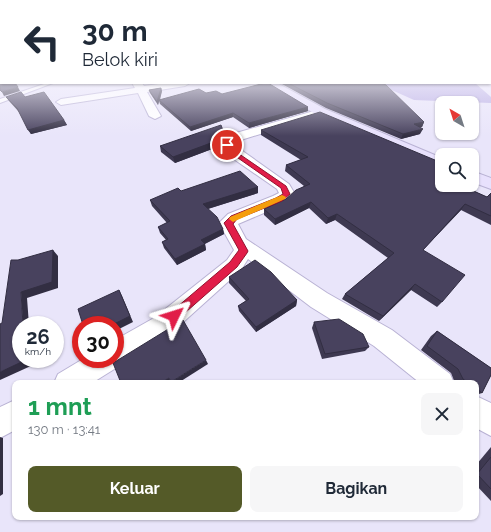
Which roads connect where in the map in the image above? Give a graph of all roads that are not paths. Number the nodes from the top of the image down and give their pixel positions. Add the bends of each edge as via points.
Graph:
1 (139, 86) edge
2 (40, 87) edge
3 (135, 87) edge
4 (276, 87) edge
5 (0, 101) edge
6 (61, 102) dead end
7 (322, 112) junction
8 (155, 116) dead end
9 (435, 161) edge
10 (479, 179) edge
11 (491, 184) edge
12 (241, 244) junction
13 (124, 349) edge
14 (93, 368) edge
15 (72, 380) edge
16 (437, 380) edge
17 (479, 412) edge
18 (12, 416) edge
19 (491, 421) edge
20 (0, 423) edge

1 - 8 street
2 - 5 lane
3 - 6 street
4 - 7 main road
7 - 9 main road
7 - 12 street via 240,136 227,145 230,150 284,187 287,194 228,223
10 - 11 main road
12 - 13 street via 244,251 234,265 162,326
12 - 16 street via 319,300 383,338
14 - 15 street
17 - 19 street
18 - 20 street

